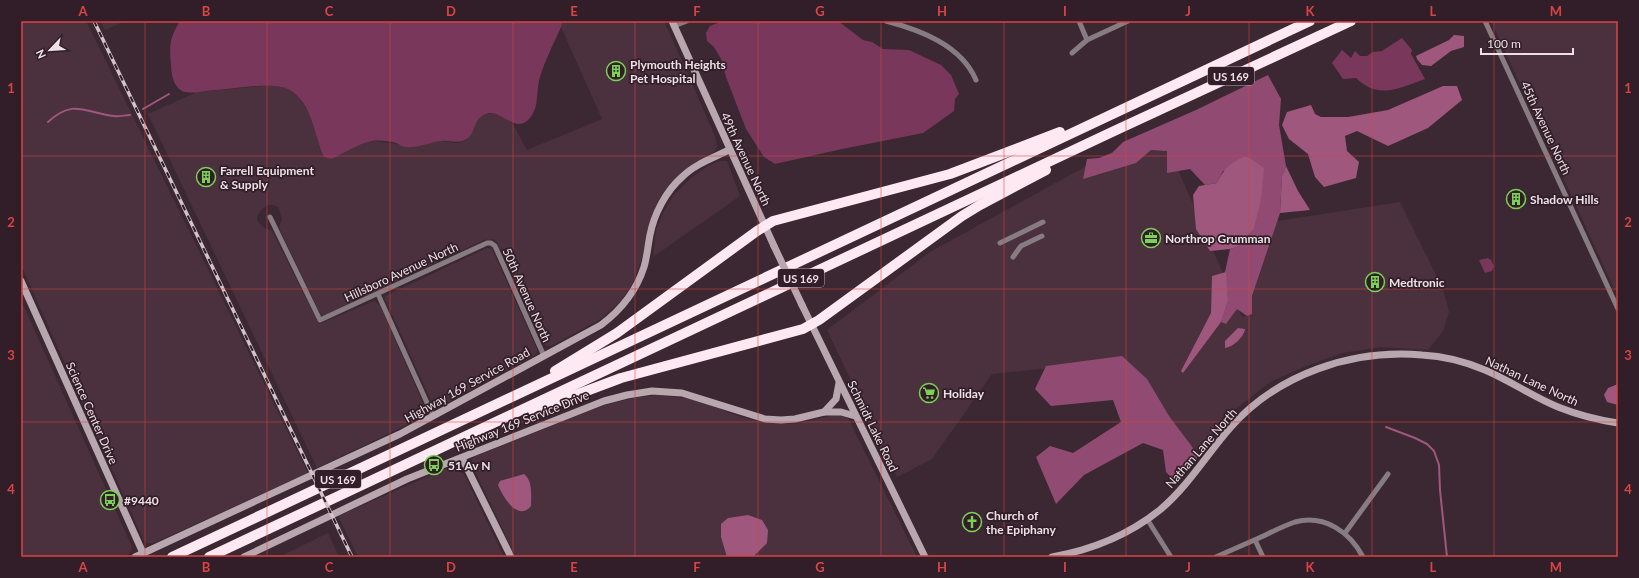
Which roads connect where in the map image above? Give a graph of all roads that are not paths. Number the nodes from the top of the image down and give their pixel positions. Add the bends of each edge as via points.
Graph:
1 (687, 21) edge
2 (886, 21) edge
3 (1079, 21) edge
4 (1128, 21) edge
5 (1310, 21) edge
6 (1351, 21) edge
7 (1485, 21) edge
8 (673, 24) edge
9 (1087, 40) junction
10 (1072, 53) dead end
11 (976, 80) dead end
12 (1106, 117) junction
13 (1112, 132) junction
14 (730, 150) junction
15 (270, 217) dead end
16 (1044, 222) dead end
17 (765, 226) junction
18 (1042, 236) dead end
19 (491, 243) joint
20 (1000, 243) dead end
21 (1013, 257) dead end
22 (21, 281) edge
23 (378, 294) junction
24 (802, 305) joint
25 (1618, 309) edge
26 (812, 325) junction
27 (544, 356) junction
28 (839, 383) junction
29 (503, 401) junction
30 (824, 412) junction
31 (433, 416) junction
32 (855, 416) junction
33 (1618, 423) edge
34 (491, 424) junction
35 (462, 458) junction
36 (1388, 474) dead end
37 (1147, 518) junction
38 (1344, 532) junction
39 (1255, 540) junction
40 (143, 554) junction
41 (135, 557) edge
42 (172, 557) edge
43 (209, 557) edge
44 (244, 557) edge
45 (511, 557) edge
46 (925, 557) edge
47 (1052, 557) edge
48 (1171, 557) edge
49 (1216, 557) edge
50 (1263, 557) edge
51 (1363, 557) edge

1 - 8 street
2 - 11 street via 938,41 970,67
3 - 9 street
4 - 9 street
5 - 12 highway, US 169
6 - 13 highway, US 169
7 - 25 street, 45th Avenue North
8 - 14 street, 49th Avenue North
9 - 10 street
12 - 17 highway via 956,172 773,221
12 - 29 highway, US 169
13 - 26 highway via 975,208
13 - 34 highway, US 169
14 - 17 street, 49th Avenue North
14 - 27 street, Highway 169 Service Road via 688,171 665,198 652,225 644,268 622,307 600,325
15 - 23 street, Hillsboro Avenue North via 320,320
16 - 20 street
17 - 24 street, 49th Avenue North, bridge
17 - 29 highway via 617,333
18 - 21 street via 1021,246
19 - 23 street, Hillsboro Avenue North
19 - 27 street, 50th Avenue North via 495,246
22 - 40 street, Science Center Drive
23 - 31 street
24 - 26 street, Schmidt Lake Road
26 - 28 street, Schmidt Lake Road
26 - 34 highway via 804,330 621,378 517,418
27 - 31 street, Highway 169 Service Road
28 - 30 street via 836,399
28 - 32 street, Schmidt Lake Road
29 - 42 highway, US 169
30 - 32 street, Highway 169 Service Drive via 841,412
30 - 35 street, Highway 169 Service Drive via 795,419 765,419 682,394 652,392 627,395 604,401
31 - 40 street, Highway 169 Service Road via 385,442
32 - 46 street, Schmidt Lake Road
33 - 37 street, Nathan Lane North via 1578,414 1557,406 1486,370 1459,362 1423,355 1384,354 1359,357 1336,362 1295,378 1249,410 1231,427 1189,481
34 - 43 highway, US 169
35 - 44 street, Highway 169 Service Drive via 407,479
35 - 45 street
36 - 38 street
37 - 47 street, Nathan Lane North via 1096,546
37 - 48 street
38 - 39 street via 1322,521 1303,521 1284,526
38 - 51 street via 1358,546
39 - 49 street
39 - 50 street
40 - 41 street, Highway 169 Service Road

